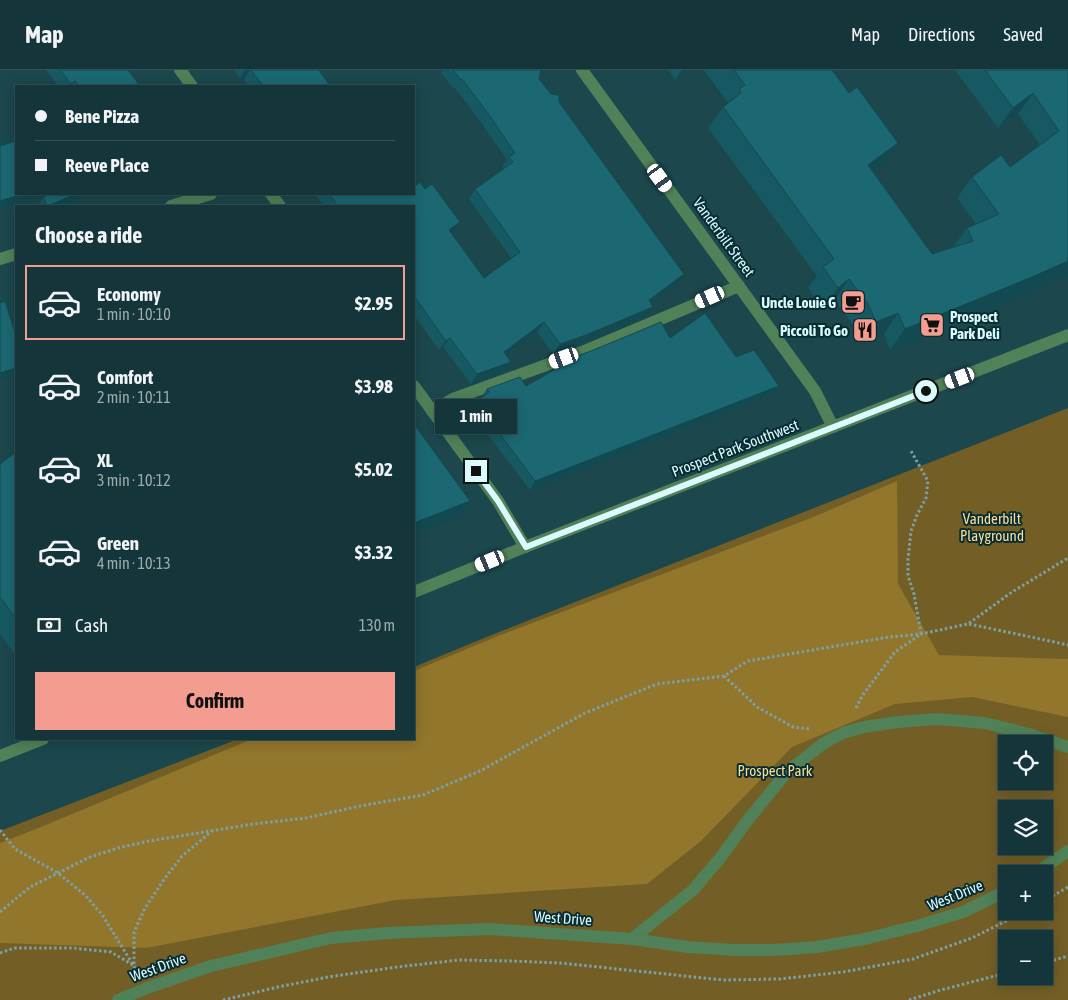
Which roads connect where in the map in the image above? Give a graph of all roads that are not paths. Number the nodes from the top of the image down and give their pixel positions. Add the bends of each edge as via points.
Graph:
1 (180, 70) edge
2 (582, 70) edge
3 (191, 85) edge
4 (208, 195) edge
5 (174, 205) edge
6 (15, 254) edge
7 (0, 259) edge
8 (739, 286) junction
9 (1068, 335) edge
10 (415, 387) edge
11 (432, 411) junction
12 (833, 427) junction
13 (526, 547) junction
14 (415, 592) edge
15 (40, 740) edge
16 (1068, 747) edge
17 (0, 756) edge
18 (1068, 851) edge
19 (1048, 865) edge
20 (998, 895) edge
21 (632, 939) junction
22 (118, 1000) edge

1 - 3 street
2 - 8 street, Vanderbilt Street
4 - 5 street
6 - 7 street
8 - 11 street via 582,352 454,399
8 - 12 street, Vanderbilt Street via 815,391
9 - 12 street, Prospect Park Southwest
10 - 11 street
11 - 13 street via 498,501
12 - 13 street, Prospect Park Southwest
13 - 14 street, Prospect Park Southwest
15 - 17 street
16 - 21 street via 985,723 937,719 864,727 843,733 824,742 787,772 693,890
18 - 19 street
20 - 21 street, West Drive via 963,912 917,926 817,947 734,950
21 - 22 street, West Drive via 490,929 387,932 331,938 211,966

